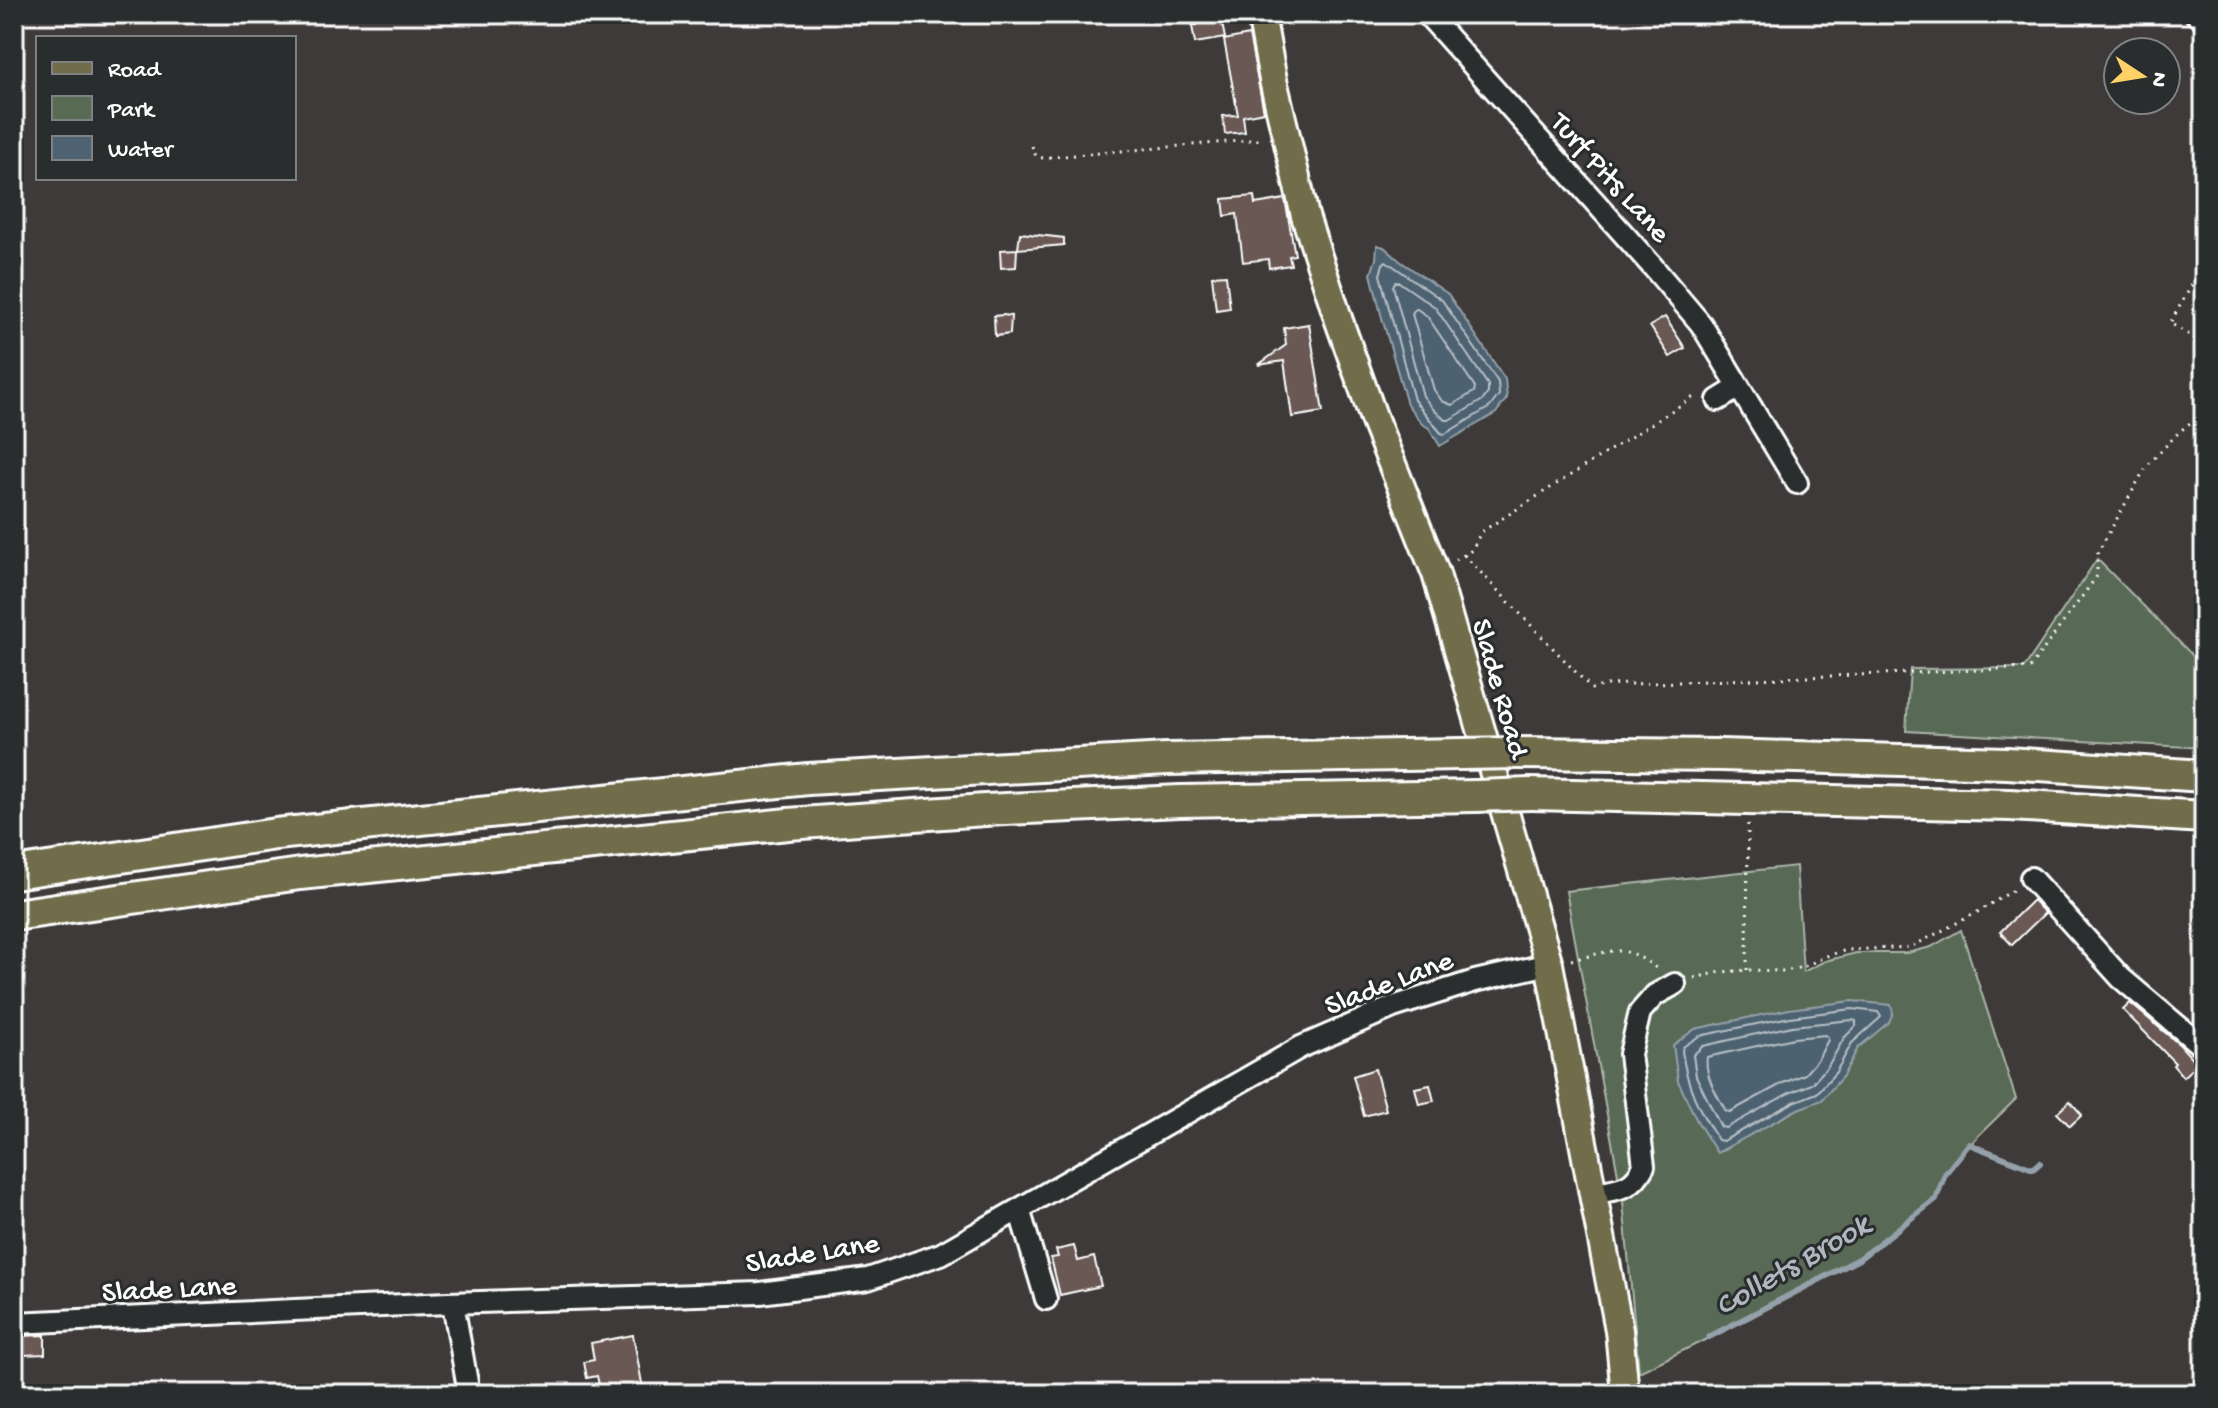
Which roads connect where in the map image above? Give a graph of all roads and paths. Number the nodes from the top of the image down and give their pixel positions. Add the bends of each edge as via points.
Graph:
1 (1261, 14) edge
2 (1427, 14) edge
3 (2196, 14) edge
4 (2204, 19) edge
5 (1287, 137) junction
6 (1032, 146) dead end
7 (2204, 264) edge
8 (2204, 344) edge
9 (1739, 387) junction
10 (1718, 400) joint
11 (2204, 411) edge
12 (1797, 483) dead end
13 (1472, 550) dead end
14 (1464, 555) dead end
15 (2204, 776) edge
16 (2204, 817) edge
17 (1748, 834) dead end
18 (14, 873) edge
19 (2031, 878) joint
20 (14, 915) edge
21 (1549, 964) junction
22 (1747, 970) junction
23 (1675, 984) junction
24 (2204, 1048) edge
25 (1592, 1194) junction
26 (1019, 1209) junction
27 (1046, 1299) dead end
28 (453, 1303) junction
29 (14, 1323) edge
30 (469, 1394) edge
31 (1625, 1394) edge

1 - 5 main road, Slade Road
2 - 9 street, Turf Pits Lane via 1701,324
3 - 4 street
5 - 6 path via 1040,158
5 - 21 main road, Slade Road via 1305,216 1339,321 1436,574
7 - 8 path via 2170,323
9 - 10 street
9 - 12 street, Turf Pits Lane
10 - 13 path via 1695,396 1481,532
11 - 14 path via 2146,467 2097,554 2097,576 2030,668 1592,689
15 - 18 highway, bridge via 2007,763 1721,755 1167,759 808,779 276,834
16 - 20 highway, bridge via 2010,805 1530,794 985,810 788,824 300,874
17 - 22 path
19 - 22 path via 1911,947 1847,950 1785,971
19 - 24 street via 2121,978
21 - 23 path via 1617,949 1638,955
21 - 25 main road, Slade Road
21 - 26 street, Slade Lane via 1393,1007 1301,1047
22 - 23 path
23 - 25 street via 1640,1012 1630,1054 1644,1166 1627,1186
25 - 31 main road, Slade Road via 1619,1330
26 - 27 street
26 - 28 street, Slade Lane via 941,1254 868,1279 760,1293
28 - 29 street, Slade Lane
28 - 30 street

